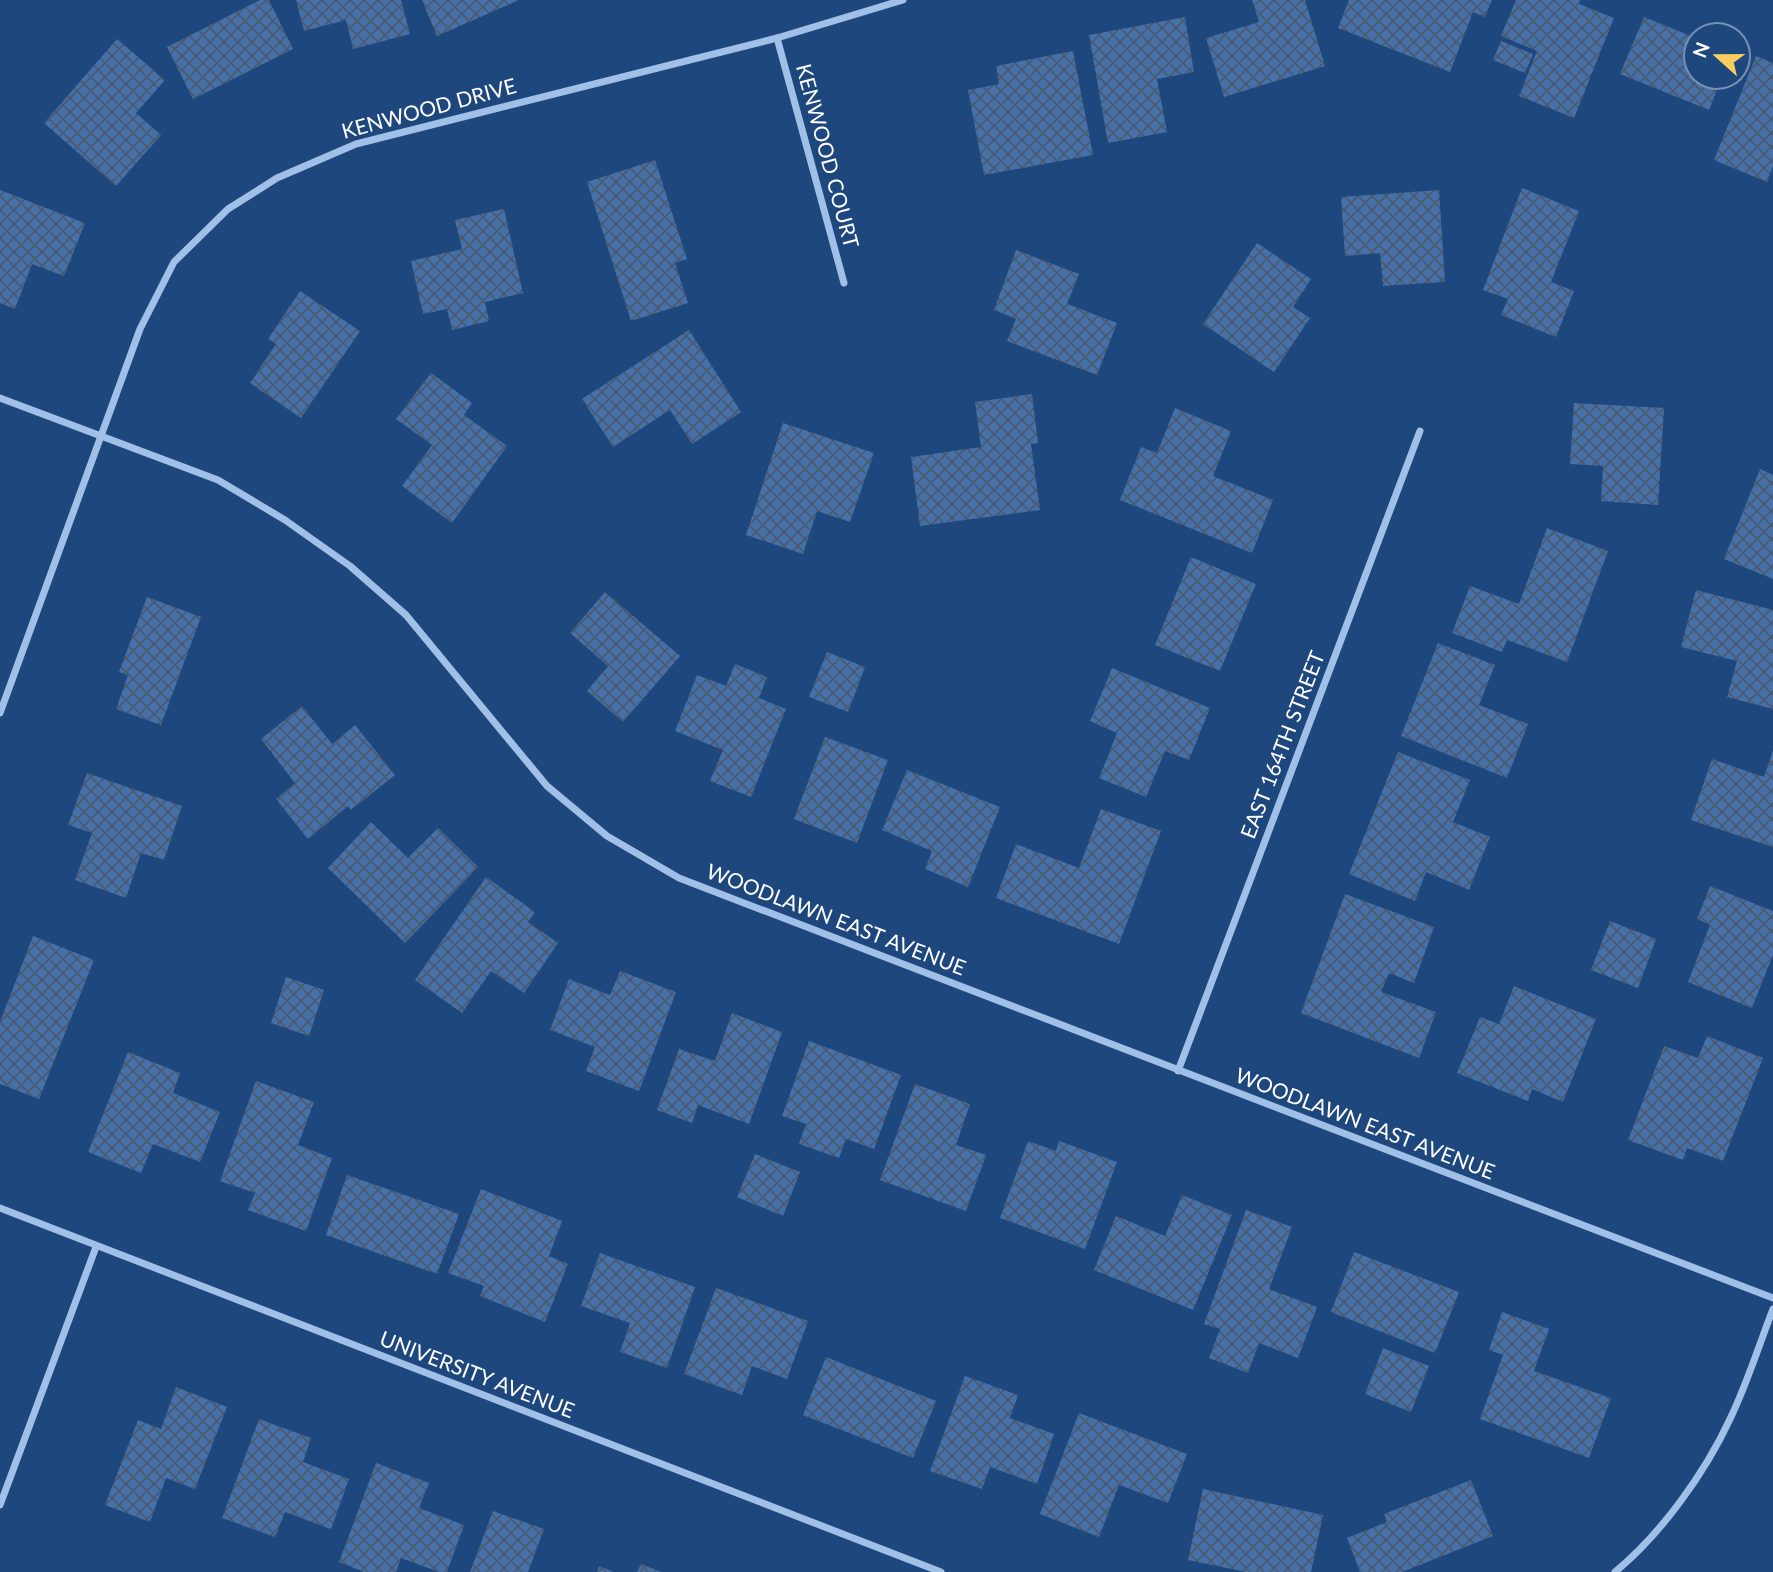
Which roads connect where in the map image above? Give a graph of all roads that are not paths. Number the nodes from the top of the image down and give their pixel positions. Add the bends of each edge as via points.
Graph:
1 (903, 0) edge
2 (777, 38) junction
3 (844, 283) dead end
4 (0, 398) edge
5 (1420, 431) dead end
6 (101, 435) junction
7 (0, 713) edge
8 (1178, 1071) junction
9 (0, 1208) edge
10 (96, 1247) junction
11 (1773, 1298) edge
12 (1773, 1309) edge
13 (0, 1505) edge
14 (941, 1572) edge
15 (1615, 1572) edge

1 - 2 street, KENWOOD DRIVE
2 - 3 street, KENWOOD COURT
2 - 6 street, KENWOOD DRIVE via 356,144 277,178 228,209 174,262 139,329
4 - 6 street, WOODLAWN EAST AVENUE
5 - 8 street, EAST 164TH STREET
6 - 7 street, KENWOOD DRIVE
6 - 8 street, WOODLAWN EAST AVENUE via 218,480 350,566 406,615 547,786 607,836 679,878
8 - 11 street, WOODLAWN EAST AVENUE
9 - 10 street, UNIVERSITY AVENUE
10 - 13 street
10 - 14 street, UNIVERSITY AVENUE
12 - 15 street via 1730,1419 1699,1473 1664,1522

